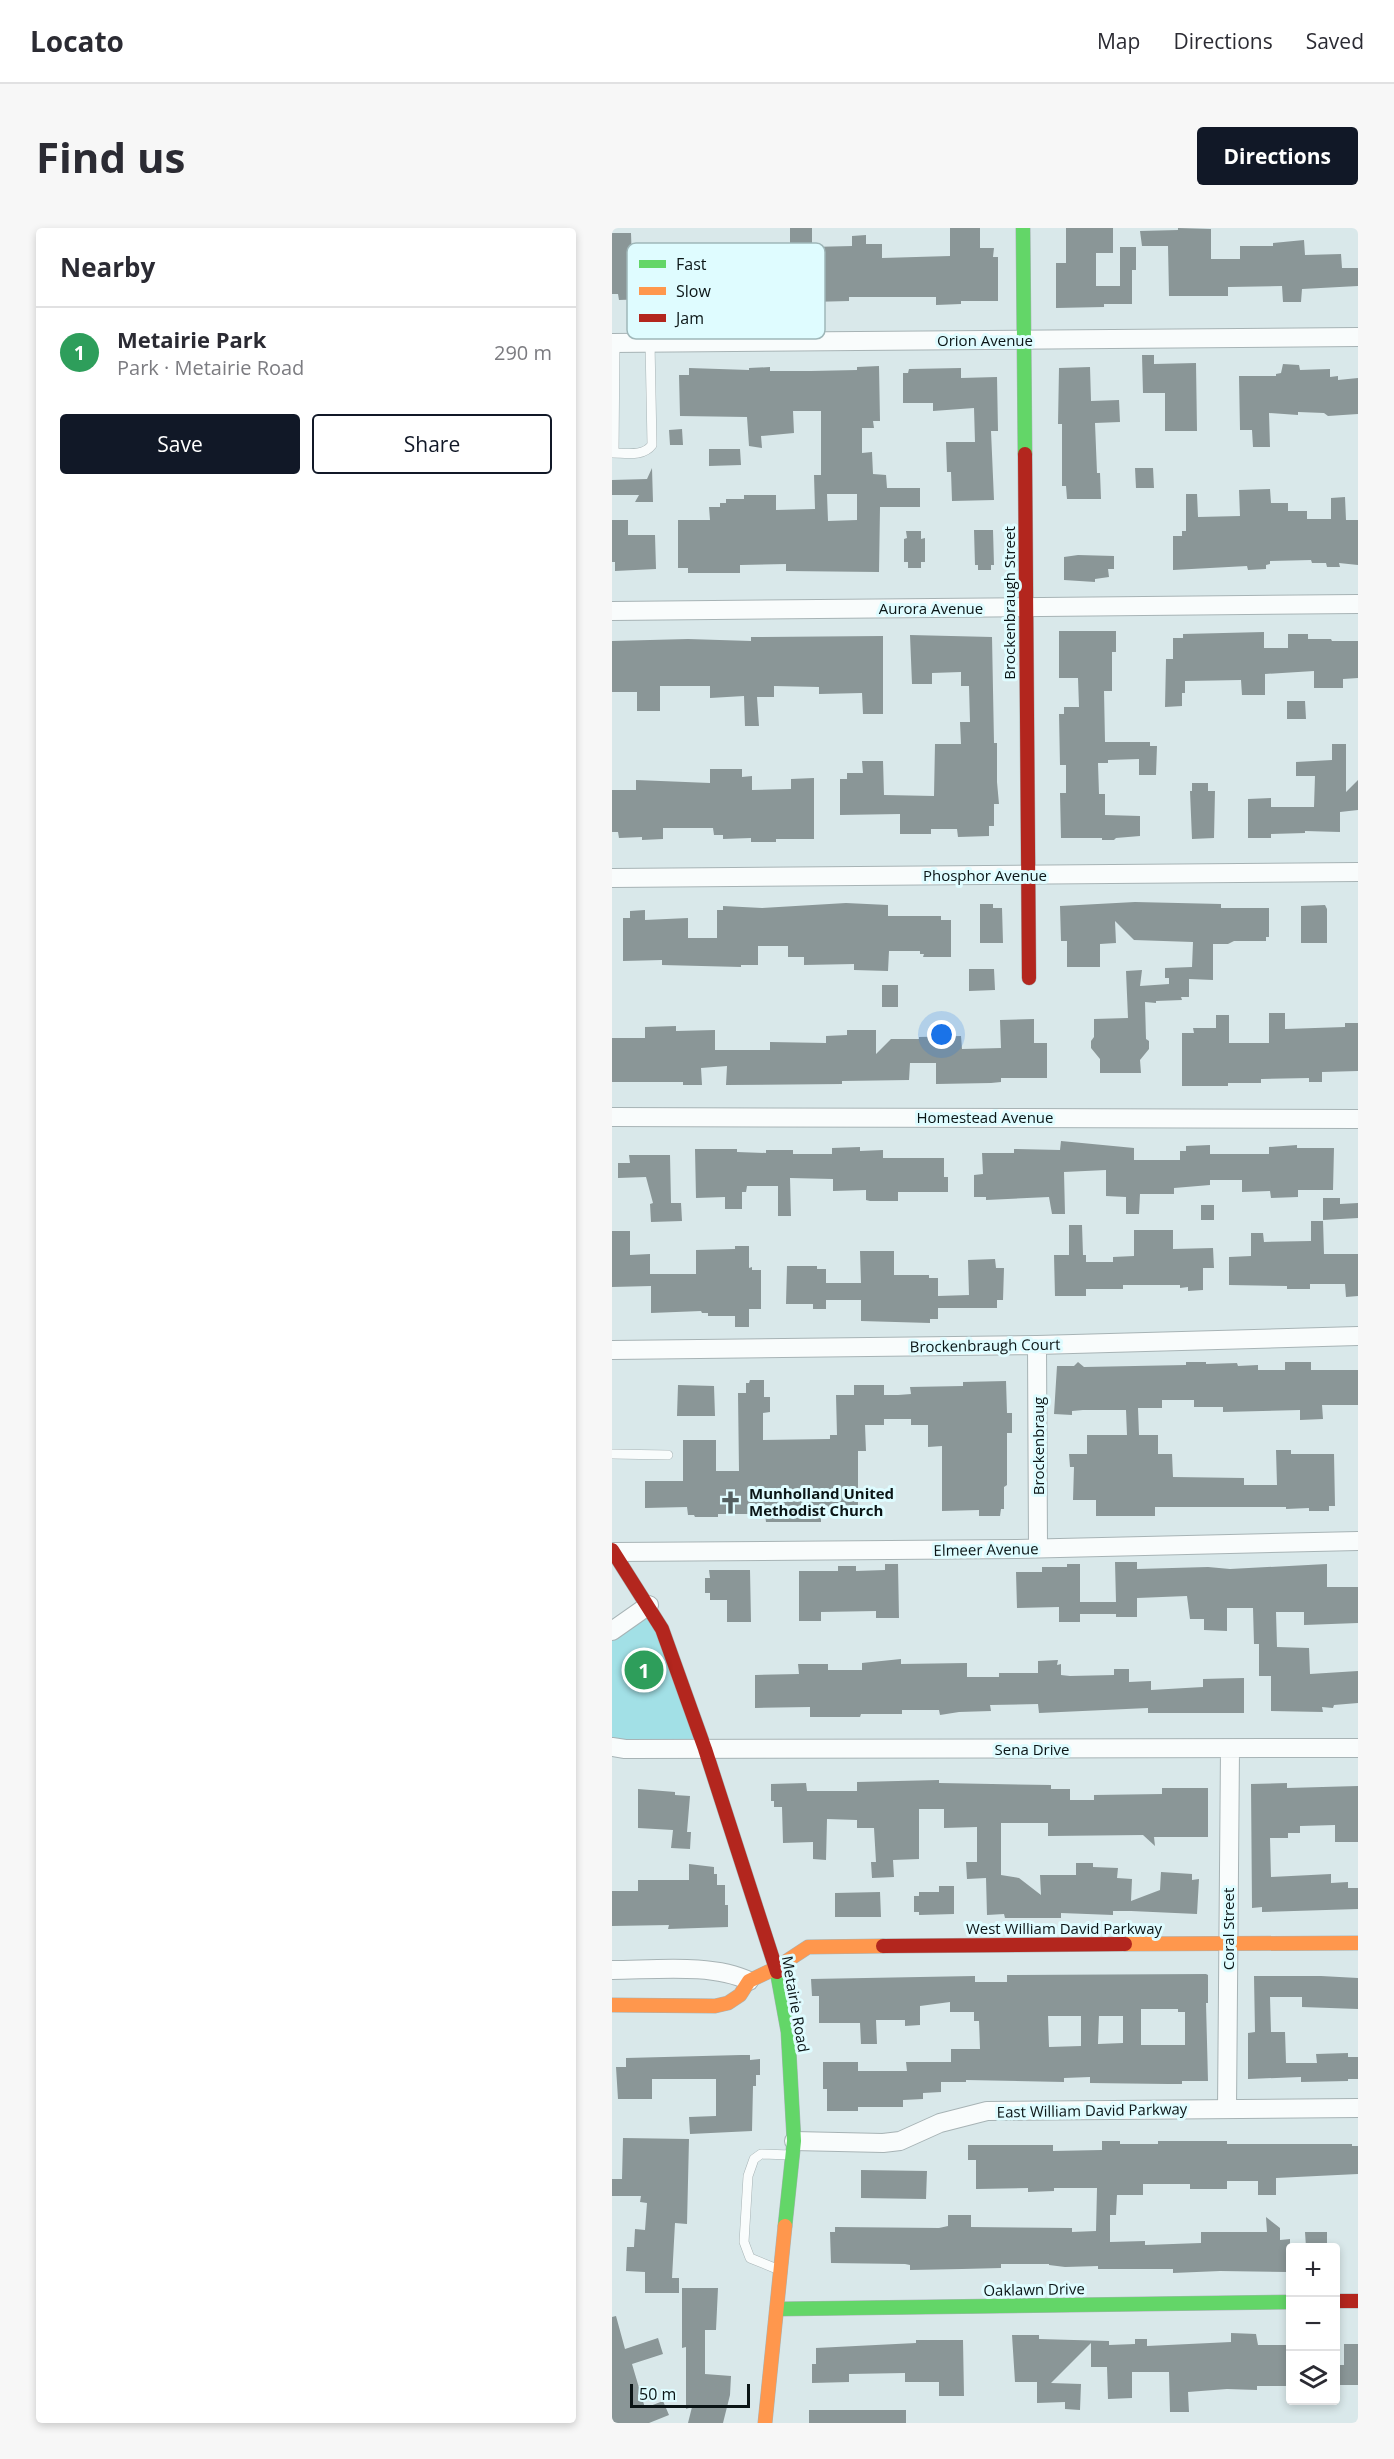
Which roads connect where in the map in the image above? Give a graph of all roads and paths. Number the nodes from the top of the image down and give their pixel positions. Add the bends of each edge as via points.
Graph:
1 (1023, 228) edge
2 (1358, 337) edge
3 (1024, 340) junction
4 (614, 343) edge
5 (650, 343) junction
6 (613, 453) edge
7 (1358, 604) edge
8 (1025, 607) junction
9 (612, 611) edge
10 (1358, 872) edge
11 (1027, 874) junction
12 (612, 878) edge
13 (1029, 978) dead end
14 (612, 1117) edge
15 (1358, 1119) edge
16 (1358, 1336) edge
17 (1037, 1345) junction
18 (612, 1350) edge
19 (612, 1454) edge
20 (668, 1455) dead end
21 (1358, 1541) edge
22 (1038, 1548) junction
23 (613, 1551) edge
24 (649, 1605) junction
25 (612, 1631) edge
26 (612, 1747) edge
27 (1358, 1748) edge
28 (705, 1749) junction
29 (1230, 1749) junction
30 (1358, 1943) edge
31 (1228, 1944) junction
32 (776, 1968) junction
33 (612, 1970) edge
34 (749, 1981) junction
35 (612, 2005) edge
36 (1358, 2108) edge
37 (1227, 2109) junction
38 (794, 2148) junction
39 (781, 2271) junction
40 (1340, 2301) edge
41 (1358, 2301) edge
42 (1286, 2302) edge
43 (778, 2309) junction
44 (765, 2423) edge

1 - 3 street, Brockenbraugh Street
2 - 3 street, Orion Avenue
3 - 5 street, Orion Avenue
3 - 8 street, Brockenbraugh Street
4 - 5 street, Orion Avenue
4 - 6 lane
5 - 6 lane via 652,445 640,453
7 - 8 street, Aurora Avenue
8 - 9 street, Aurora Avenue
8 - 11 street, Brockenbraugh Street
10 - 11 street, Phosphor Avenue
11 - 12 street, Phosphor Avenue
11 - 13 street, Brockenbraugh Street
14 - 15 street, Homestead Avenue
16 - 17 street, Brockenbraugh Court
17 - 18 street, Brockenbraugh Court
17 - 22 street, Brockenbraug
19 - 20 lane
21 - 22 street, Elmeer Avenue
22 - 23 street, Elmeer Avenue
23 - 24 street, Metairie Road
24 - 25 street
24 - 28 street, Metairie Road via 663,1629
26 - 28 street, Sena Drive
27 - 29 street, Sena Drive
28 - 29 street, Sena Drive
28 - 32 street, Metairie Road
29 - 31 street, Coral Street
30 - 31 street, West William David Parkway
31 - 32 street, West William David Parkway via 808,1947
31 - 37 street, Coral Street
32 - 34 street, West William David Parkway
32 - 38 street, Metairie Road via 788,2032
33 - 34 street via 718,1970
34 - 35 street, West William David Parkway via 741,1995 722,2004
36 - 37 street, East William David Parkway
37 - 38 street, East William David Parkway via 987,2112 940,2123 900,2141
38 - 39 street, Metairie Road
38 - 39 lane via 760,2154 748,2176 744,2242 750,2258
39 - 43 street, Metairie Road
40 - 41 street
42 - 43 street, Oaklawn Drive
43 - 44 street, Metairie Road

